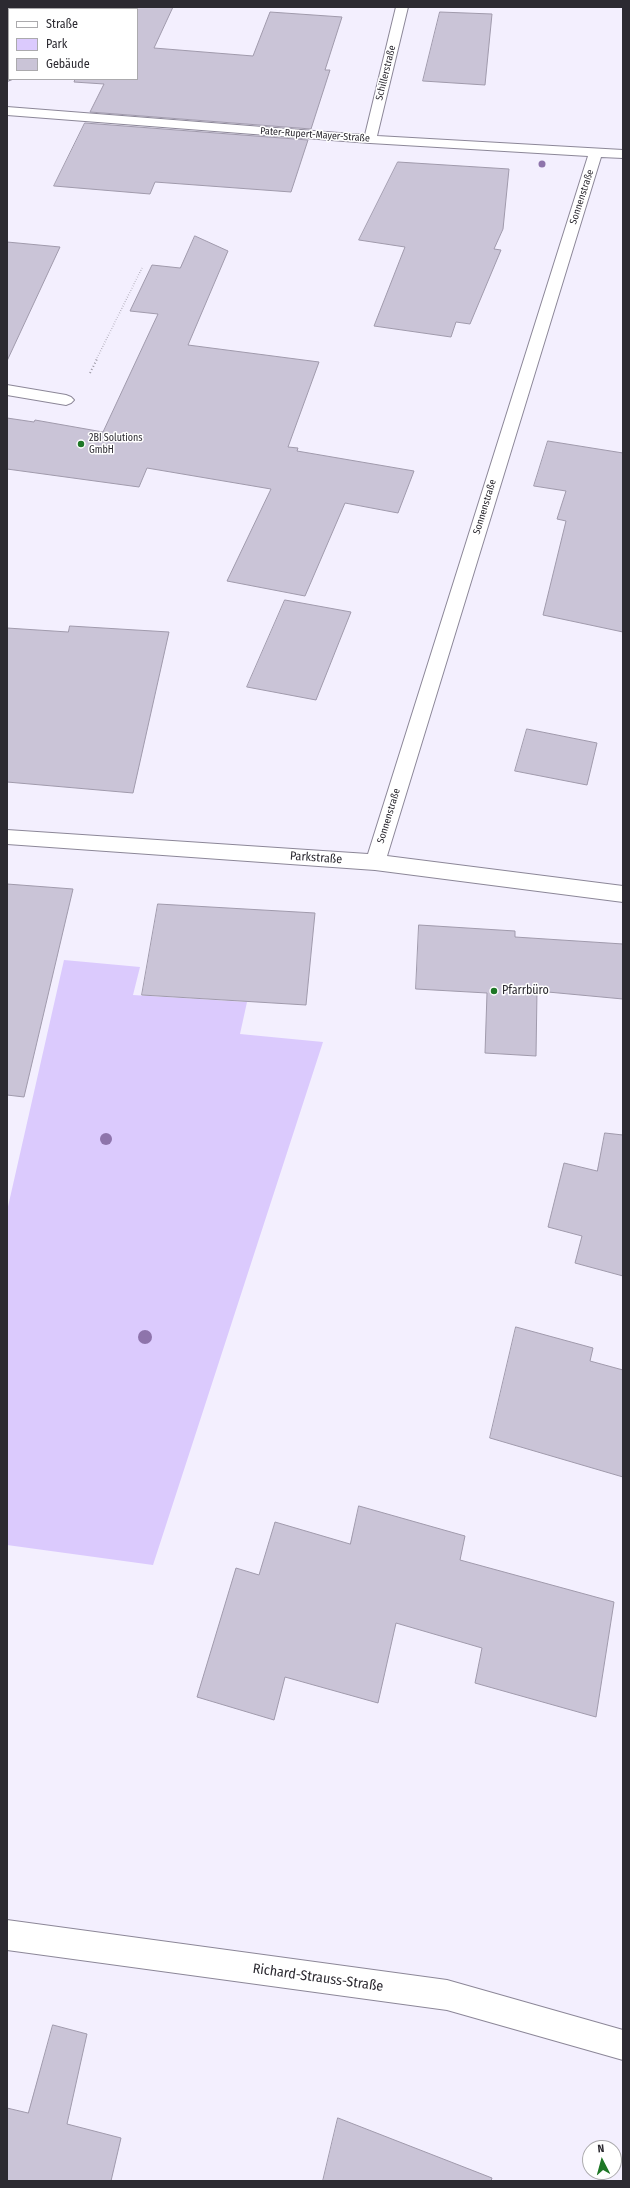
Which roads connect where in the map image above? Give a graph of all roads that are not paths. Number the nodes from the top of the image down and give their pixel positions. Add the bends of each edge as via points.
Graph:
1 (402, 7) edge
2 (7, 111) edge
3 (370, 139) junction
4 (596, 152) junction
5 (623, 154) edge
6 (7, 390) edge
7 (66, 400) dead end
8 (7, 836) edge
9 (375, 862) junction
10 (623, 894) edge
11 (7, 1935) edge
12 (623, 2045) edge

1 - 3 street, Schillerstraße
2 - 3 street, Pater-Rupert-Mayer-Straße
3 - 4 street, Pater-Rupert-Mayer-Straße
4 - 5 street, Pater-Rupert-Mayer-Straße
4 - 9 street, Sonnenstraße
6 - 7 street
8 - 9 street, Parkstraße
9 - 10 street, Parkstraße
11 - 12 street, Richard-Strauss-Straße via 447,1995

